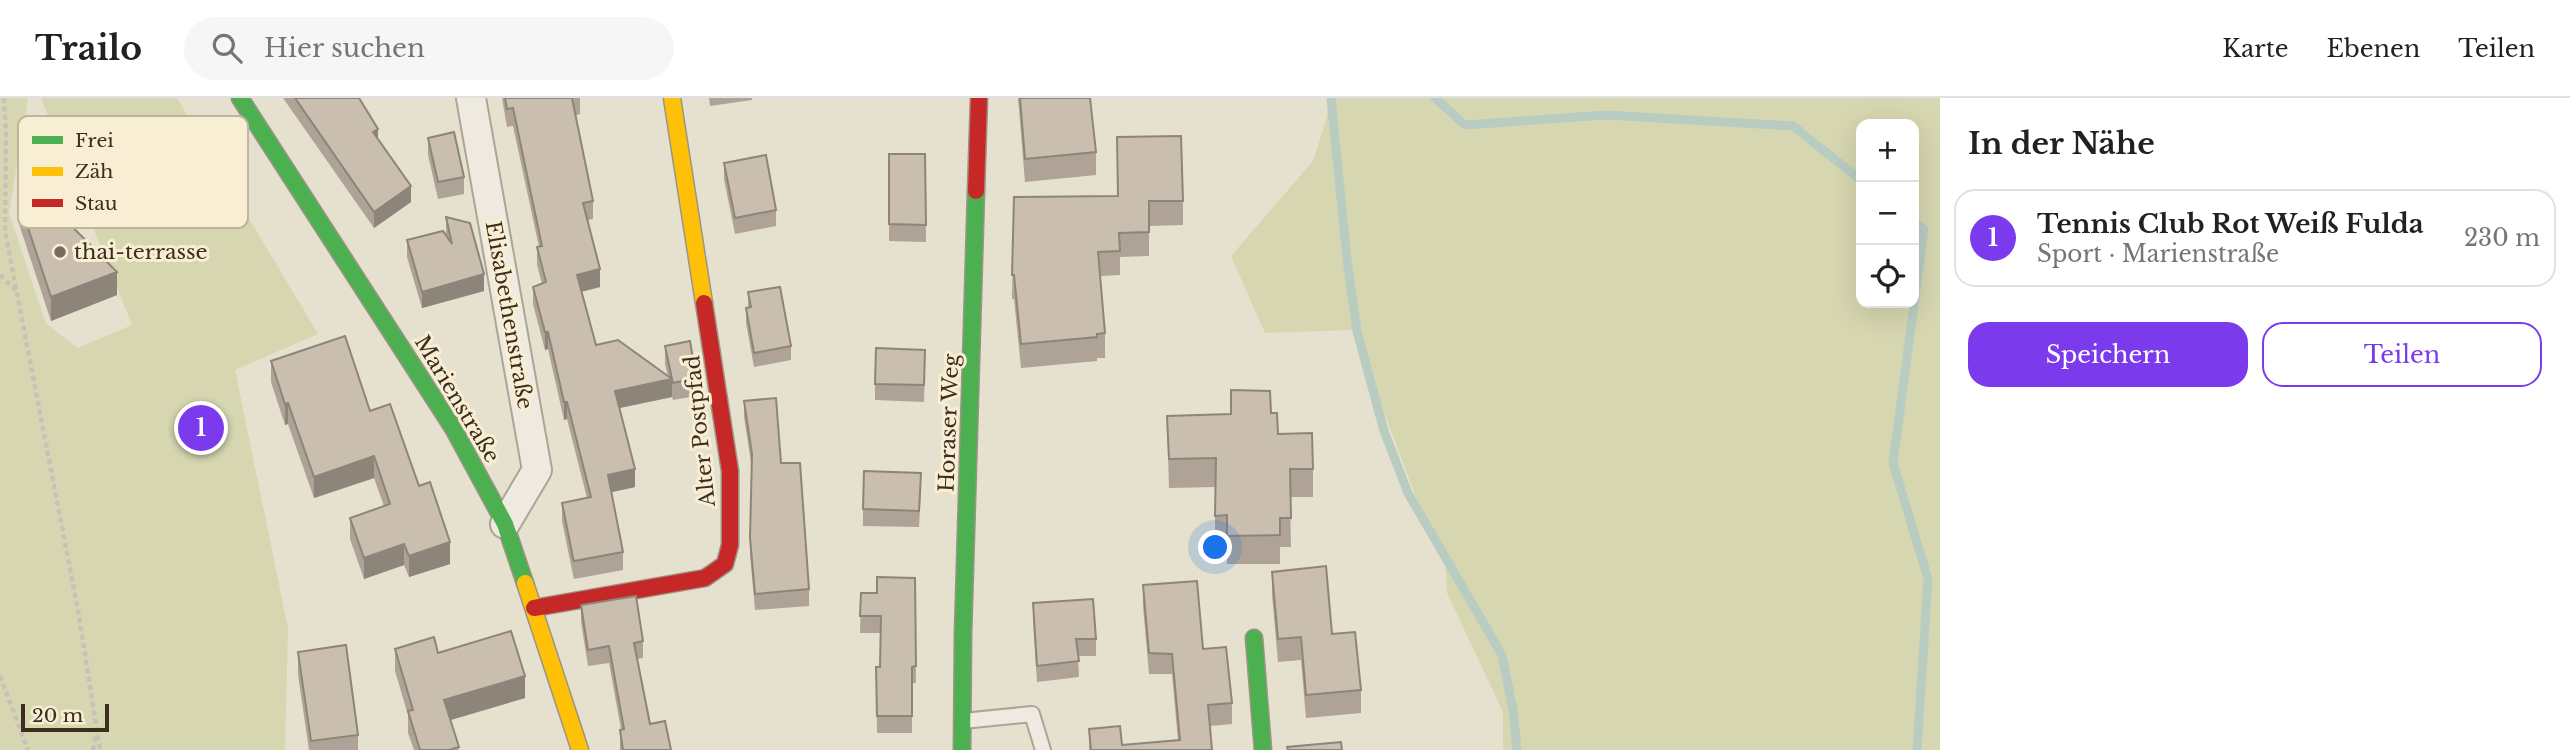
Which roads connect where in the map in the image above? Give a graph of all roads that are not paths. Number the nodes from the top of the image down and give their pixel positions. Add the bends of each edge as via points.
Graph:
1 (240, 98) edge
2 (471, 98) edge
3 (672, 98) edge
4 (979, 98) edge
5 (505, 524) junction
6 (534, 608) junction
7 (1254, 638) dead end
8 (962, 721) junction
9 (580, 750) edge
10 (962, 750) edge
11 (1043, 750) edge
12 (1263, 750) edge

1 - 5 street, Marienstraße via 453,428
2 - 5 street, Elisabethenstraße via 537,470
3 - 6 street, Alter Postpfad via 730,471 730,545 724,564 705,578
4 - 8 street, Horaser Weg
5 - 6 street, Marienstraße
6 - 9 street, Marienstraße
7 - 12 street
8 - 10 street, Horaser Weg
8 - 11 lane via 1032,714

